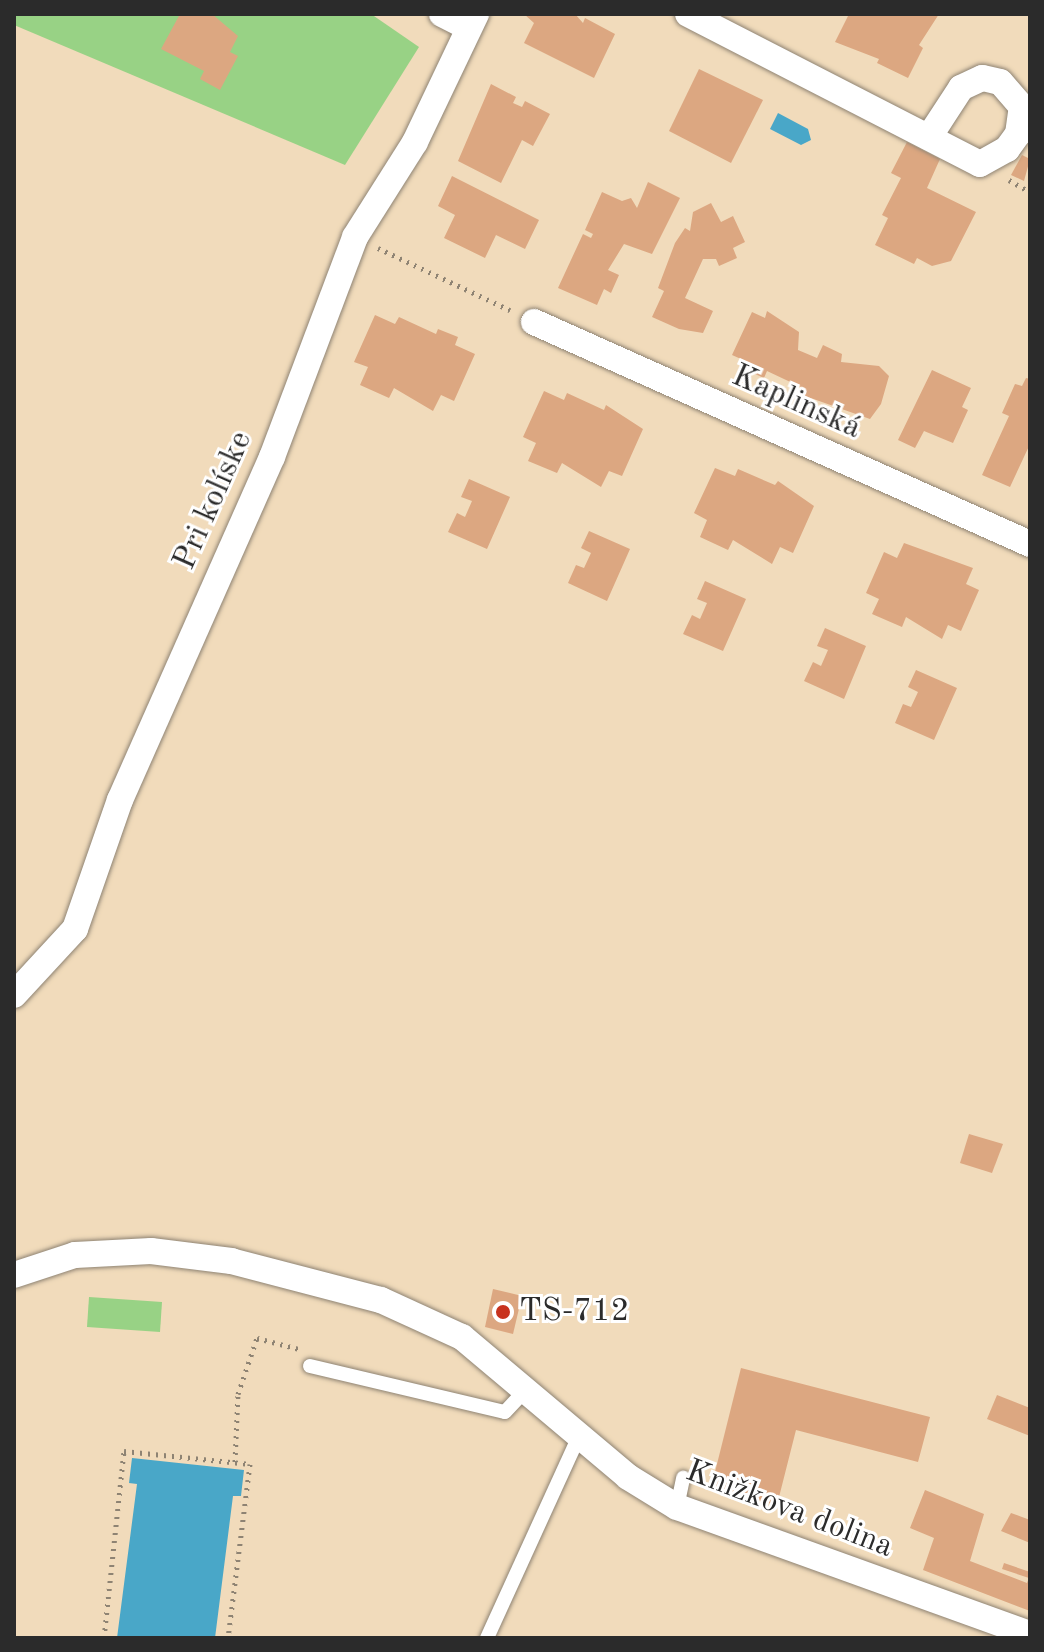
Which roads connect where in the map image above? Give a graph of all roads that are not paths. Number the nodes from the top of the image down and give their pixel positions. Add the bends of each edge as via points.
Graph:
1 (442, 14) edge
2 (688, 14) edge
3 (472, 21) edge
4 (929, 137) dead end
5 (534, 322) road end
6 (1030, 544) edge
7 (14, 995) edge
8 (14, 1275) edge
9 (310, 1366) dead end
10 (528, 1388) junction
11 (579, 1436) junction
12 (683, 1478) dead end
13 (677, 1507) junction
14 (1030, 1634) edge
15 (487, 1638) edge

1 - 3 street, Pri kolíske
2 - 4 street
3 - 7 street, Pri kolíske via 415,142 355,237 272,457 120,800 75,929
5 - 6 street, Kaplinská
8 - 10 street, Knižkova dolina via 75,1255 151,1251 231,1261 381,1300 462,1337
9 - 10 lane via 505,1412
10 - 11 street, Knižkova dolina
11 - 13 street, Knižkova dolina
11 - 15 lane
12 - 13 lane
13 - 14 street, Knižkova dolina

